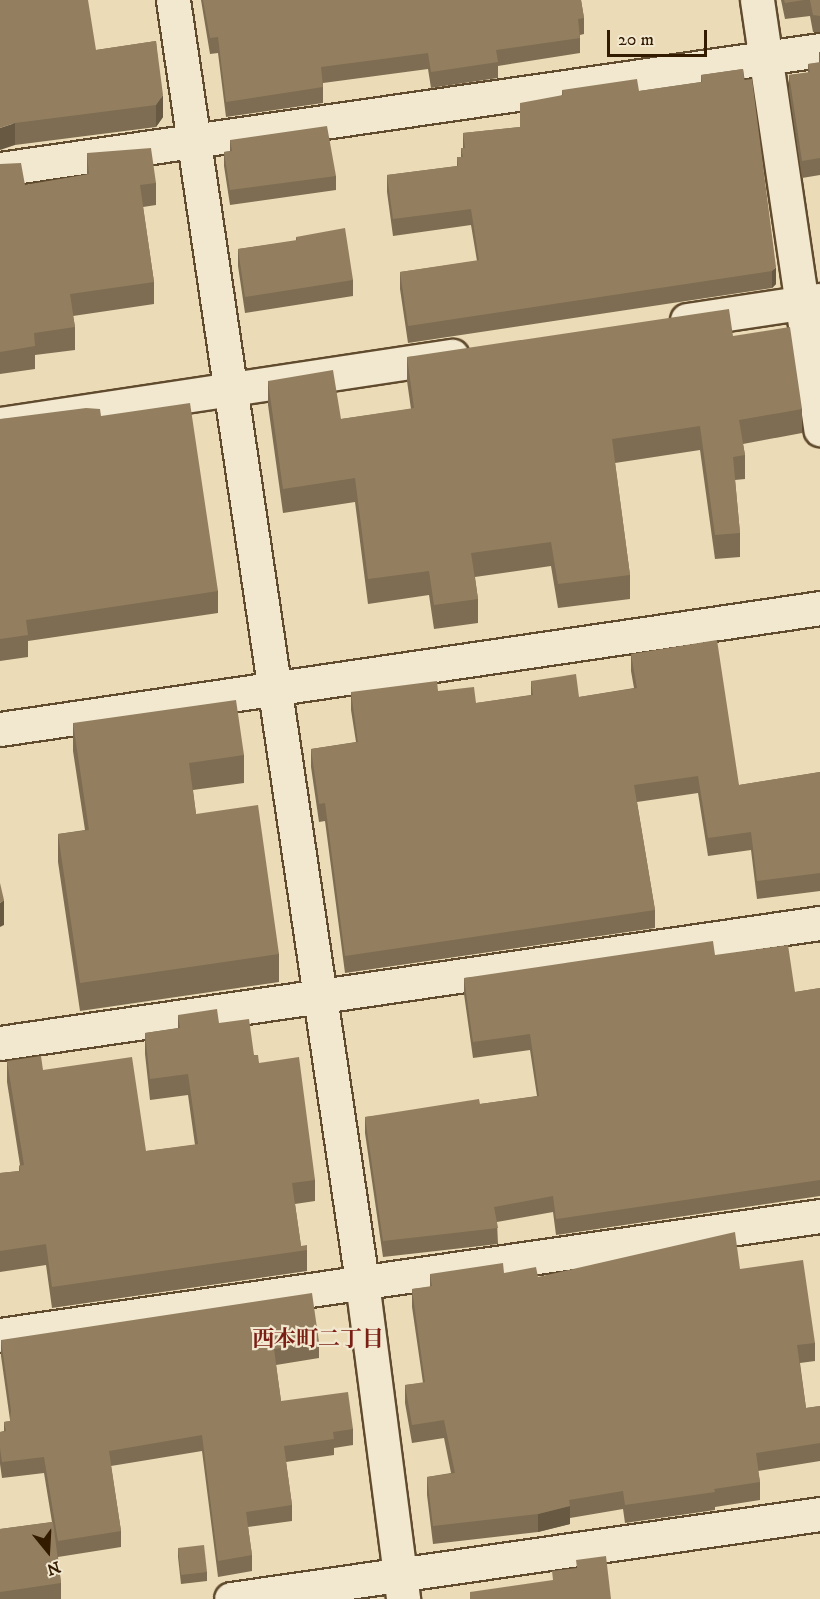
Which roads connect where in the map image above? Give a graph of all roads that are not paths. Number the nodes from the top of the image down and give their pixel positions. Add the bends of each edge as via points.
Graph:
1 (173, 0) edge
2 (757, 0) edge
3 (820, 50) edge
4 (766, 58) junction
5 (194, 141) junction
6 (0, 169) edge
7 (811, 301) edge
8 (662, 324) edge
9 (486, 350) edge
10 (229, 390) junction
11 (0, 424) edge
12 (820, 429) edge
13 (820, 608) edge
14 (275, 688) junction
15 (0, 729) edge
16 (820, 923) edge
17 (319, 999) junction
18 (0, 1043) edge
19 (820, 1216) edge
20 (362, 1282) junction
21 (0, 1335) edge
22 (820, 1515) edge
23 (401, 1586) edge
24 (231, 1599) edge

1 - 5 street
2 - 4 street
3 - 4 street
4 - 5 street
4 - 7 street
5 - 6 street
5 - 10 street
7 - 8 street
7 - 12 street
9 - 10 street
10 - 11 street
10 - 14 street
13 - 14 street
14 - 15 street
14 - 17 street
16 - 17 street
17 - 18 street
17 - 20 street
19 - 20 street
20 - 21 street
20 - 23 street
22 - 23 street
23 - 24 street

